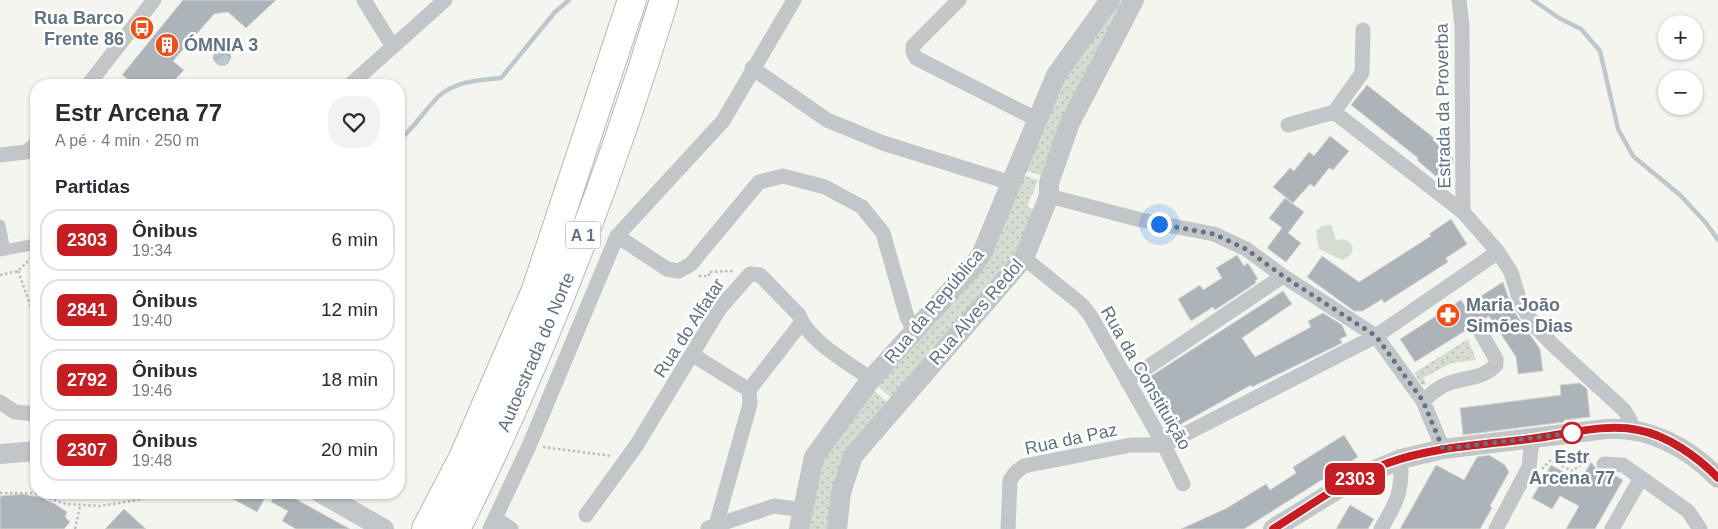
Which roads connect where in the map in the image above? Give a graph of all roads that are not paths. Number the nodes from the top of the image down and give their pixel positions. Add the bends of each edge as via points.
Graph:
1 (154, 0) edge
2 (364, 0) edge
3 (445, 0) edge
4 (632, 0) edge
5 (664, 0) edge
6 (794, 0) edge
7 (959, 0) edge
8 (1134, 0) edge
9 (1459, 0) edge
10 (1104, 3) edge
11 (1363, 30) dead end
12 (393, 47) junction
13 (752, 68) junction
14 (93, 79) edge
15 (357, 79) edge
16 (1334, 112) junction
17 (1036, 119) junction
18 (1288, 125) dead end
19 (30, 149) edge
20 (0, 155) edge
21 (1011, 183) junction
22 (1049, 196) junction
23 (1463, 212) junction
24 (0, 225) edge
25 (617, 236) junction
26 (30, 245) edge
27 (2, 250) edge
28 (1498, 252) junction
29 (1024, 258) junction
30 (1283, 276) junction
31 (802, 322) junction
32 (914, 331) junction
33 (1481, 333) dead end
34 (1376, 336) junction
35 (693, 355) junction
36 (871, 379) junction
37 (1127, 381) junction
38 (749, 390) junction
39 (1423, 401) junction
40 (0, 402) edge
41 (30, 413) edge
42 (1630, 428) junction
43 (1532, 439) junction
44 (1164, 445) junction
45 (1443, 449) junction
46 (30, 452) edge
47 (0, 454) edge
48 (1401, 459) junction
49 (475, 462) junction
50 (1604, 464) road end
51 (1641, 478) junction
52 (1718, 478) edge
53 (1183, 484) dead end
54 (331, 499) edge
55 (586, 515) dead end
56 (801, 520) edge
57 (493, 524) edge
58 (711, 527) edge
59 (384, 529) edge
60 (426, 529) edge
61 (456, 529) edge
62 (511, 529) edge
63 (837, 529) edge
64 (1008, 529) edge
65 (1273, 529) edge
66 (1381, 529) edge
67 (1496, 529) edge
68 (1612, 529) edge
69 (1700, 529) edge

1 - 14 street
2 - 12 street
3 - 12 street
4 - 49 highway, Autoestrada do Norte / A 1
5 - 49 highway, Autoestrada do Norte / A 1 via 561,299
6 - 13 street
7 - 17 street via 913,46 916,58
8 - 22 street, Rua Alves Redol via 1070,123 1049,181
9 - 23 street, Estrada da Proverba via 1462,26
10 - 17 street, Rua da República via 1056,75
11 - 16 street via 1362,73
12 - 15 street
13 - 21 street via 827,120 883,143
13 - 25 street via 723,121
16 - 18 street
16 - 23 street
17 - 21 street, Rua da República
19 - 20 street
21 - 32 street, Rua da República via 982,254
22 - 29 street, Rua Alves Redol
22 - 30 street via 1140,220 1214,234 1246,249
23 - 28 street
24 - 27 street
25 - 32 street via 667,269 679,271 691,264 758,182 784,176 824,187 862,207 883,233
25 - 57 street
26 - 27 street
28 - 34 street
28 - 42 street via 1510,272 1521,304 1535,326 1624,410 1630,420
29 - 37 street, Rua da Constituição via 1081,304
29 - 63 street, Rua Alves Redol via 853,456 841,493
30 - 34 street
30 - 37 street
31 - 35 street, Rua do Alfatar via 760,275 750,274 720,308
31 - 36 street, Rua do Alfatar via 813,336
31 - 38 street
32 - 36 street, Rua da República
33 - 39 street via 1496,359 1496,365 1480,376 1451,382
34 - 39 street
34 - 44 street
35 - 38 street
35 - 55 street, Rua do Alfatar via 628,458
36 - 56 street, Rua da República via 814,457
37 - 44 street, Rua da Constituição
38 - 58 street via 750,404
39 - 45 street
40 - 41 street via 15,412
42 - 43 street
42 - 52 street via 1674,445
43 - 45 street
43 - 67 street via 1528,466
44 - 53 street, Rua da Constituição
44 - 64 street, Rua da Paz via 1131,445 1024,466 1010,480
45 - 48 street
46 - 47 street
48 - 65 street via 1354,479
48 - 66 street via 1398,499
49 - 60 highway, Autoestrada do Norte / A 1
49 - 61 highway, Autoestrada do Norte / A 1
50 - 51 street via 1623,465
51 - 68 street
51 - 69 street via 1688,511
54 - 59 street
56 - 58 street via 774,506
57 - 62 street

